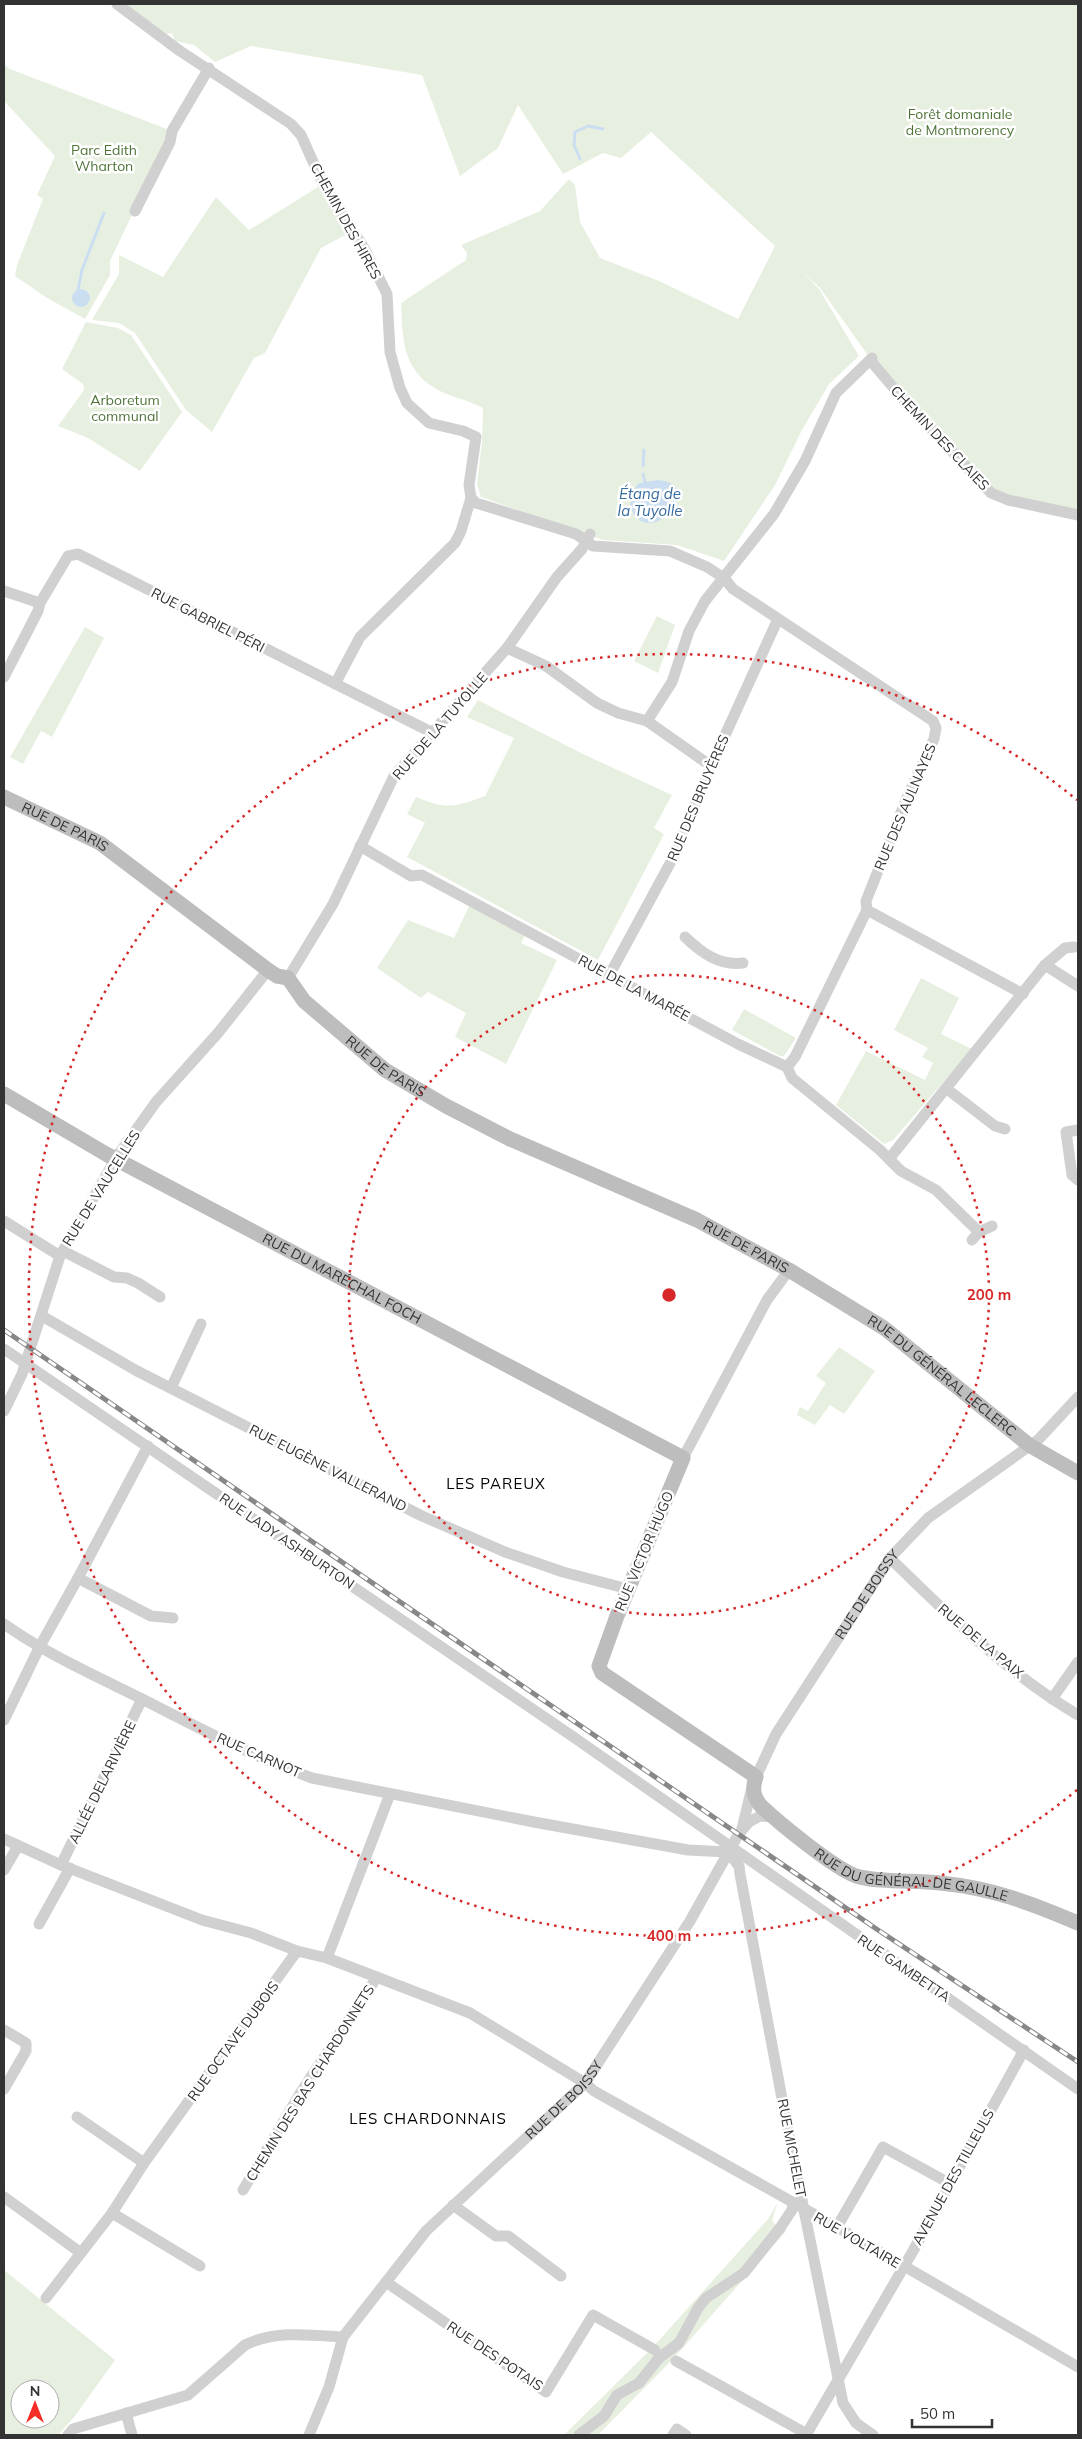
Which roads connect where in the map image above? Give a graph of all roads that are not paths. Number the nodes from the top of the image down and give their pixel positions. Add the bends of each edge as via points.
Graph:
1 (117, 4) edge
2 (172, 32) dead end
3 (158, 36) junction
4 (209, 68) junction
5 (135, 211) dead end
6 (471, 498) junction
7 (1078, 515) edge
8 (588, 538) junction
9 (724, 578) junction
10 (4, 591) edge
11 (40, 603) junction
12 (778, 619) junction
13 (507, 648) junction
14 (4, 677) edge
15 (334, 684) junction
16 (647, 721) junction
17 (431, 732) junction
18 (711, 766) junction
19 (4, 797) edge
20 (360, 846) junction
21 (867, 910) junction
22 (685, 937) dead end
23 (1074, 947) dead end
24 (742, 963) dead end
25 (1045, 965) junction
26 (268, 970) junction
27 (610, 974) junction
28 (288, 978) junction
29 (1078, 986) edge
30 (1023, 994) junction
31 (787, 1067) junction
32 (947, 1089) junction
33 (4, 1094) edge
34 (1005, 1129) dead end
35 (1078, 1130) edge
36 (116, 1158) junction
37 (889, 1159) junction
38 (1078, 1180) edge
39 (4, 1222) edge
40 (992, 1226) dead end
41 (62, 1253) junction
42 (789, 1270) junction
43 (806, 1280) joint
44 (160, 1297) dead end
45 (42, 1316) junction
46 (201, 1324) dead end
47 (4, 1349) edge
48 (25, 1363) junction
49 (171, 1388) junction
50 (1078, 1397) edge
51 (4, 1411) edge
52 (1029, 1445) junction
53 (148, 1446) junction
54 (683, 1458) junction
55 (1078, 1473) edge
56 (890, 1558) junction
57 (78, 1578) junction
58 (628, 1589) junction
59 (172, 1618) dead end
60 (4, 1624) edge
61 (39, 1648) junction
62 (1078, 1662) edge
63 (142, 1699) junction
64 (1052, 1699) junction
65 (1078, 1715) edge
66 (4, 1720) edge
67 (754, 1782) junction
68 (390, 1794) junction
69 (775, 1817) junction
70 (742, 1829) junction
71 (709, 1832) junction
72 (4, 1839) edge
73 (18, 1846) junction
74 (730, 1849) junction
75 (699, 1851) junction
76 (66, 1867) junction
77 (4, 1870) edge
78 (1078, 1923) edge
79 (40, 1924) dead end
80 (297, 1951) junction
81 (327, 1958) junction
82 (379, 1977) junction
83 (4, 2030) edge
84 (1024, 2050) junction
85 (585, 2084) junction
86 (4, 2089) edge
87 (1078, 2089) edge
88 (77, 2117) dead end
89 (144, 2163) junction
90 (949, 2183) junction
91 (243, 2190) dead end
92 (4, 2197) edge
93 (793, 2203) junction
94 (453, 2205) junction
95 (804, 2210) junction
96 (112, 2213) junction
97 (837, 2227) junction
98 (81, 2253) junction
99 (200, 2266) dead end
100 (904, 2267) junction
101 (562, 2276) dead end
102 (386, 2282) junction
103 (46, 2298) dead end
104 (343, 2337) junction
105 (655, 2350) dead end
106 (676, 2361) dead end
107 (1078, 2367) edge
108 (839, 2381) junction
109 (126, 2414) junction
110 (68, 2435) edge
111 (132, 2435) edge
112 (309, 2435) edge
113 (579, 2435) edge
114 (673, 2435) edge
115 (686, 2435) edge
116 (807, 2435) edge
117 (873, 2435) edge

1 - 3 street, CHEMIN DES HIRES
2 - 3 street
3 - 4 street, CHEMIN DES HIRES
4 - 5 street via 172,131 170,142
4 - 6 street, CHEMIN DES HIRES via 291,124 301,135 323,184 364,248 387,294 390,352 407,403 429,423 476,436 469,485
6 - 8 street, RUE DES AULNAYES via 476,503
6 - 15 street, CHEMIN DES HIRES via 461,531 450,550 360,638
7 - 9 street, CHEMIN DES CLAIES via 1008,500 991,493 903,399 871,359 836,393 804,461 774,514
8 - 9 street, RUE DES AULNAYES via 594,546 670,551
8 - 13 street, RUE DE LA TUYOLLE
9 - 12 street, RUE DES AULNAYES via 733,589
9 - 16 street via 705,601 689,631 672,682
10 - 11 street
11 - 14 street, RUE GABRIEL PÉRI
11 - 15 street, RUE GABRIEL PÉRI via 68,556 78,554
12 - 18 street, RUE DES BRUYÈRES
12 - 21 street, RUE DES AULNAYES via 928,716 936,728 886,847 866,901
13 - 16 street via 546,666 596,703
13 - 17 street, RUE DE LA TUYOLLE
15 - 17 street, RUE GABRIEL PÉRI
16 - 18 street
17 - 20 street, RUE DE LA TUYOLLE via 394,776
18 - 27 street, RUE DES BRUYÈRES via 674,856
19 - 26 street, RUE DE PARIS via 100,843
20 - 27 street, RUE DE LA MARÉE via 410,876 422,875
20 - 28 street, RUE DE LA TUYOLLE via 333,904
21 - 30 street
21 - 31 street via 795,1057
22 - 24 street via 700,951 728,965
23 - 25 street via 1066,948
25 - 29 street
25 - 30 street
26 - 28 street, RUE DE PARIS
26 - 36 street, RUE DE VAUCELLES via 218,1033 156,1102
27 - 31 street, RUE DE LA MARÉE
28 - 42 street, RUE DE PARIS via 304,1001 385,1070 446,1106 510,1140 697,1220
30 - 32 street
31 - 37 street, RUE DE LA MARÉE via 792,1078
32 - 34 street via 995,1126
32 - 37 street
33 - 36 street, RUE DU MARÉCHAL FOCH
35 - 38 street via 1066,1132 1072,1175
36 - 41 street, RUE DE VAUCELLES
36 - 54 street, RUE DU MARÉCHAL FOCH
37 - 40 street, RUE DE LA MARÉE via 901,1171 936,1190 976,1236
39 - 41 street
41 - 44 street via 114,1277 128,1278
41 - 45 street, RUE DE VAUCELLES
42 - 43 street, RUE DE PARIS
42 - 54 street, RUE VICTOR HUGO via 767,1300
43 - 52 street, RUE DU GÉNÉRAL LECLERC via 884,1328
45 - 48 street, RUE DE VAUCELLES
45 - 49 street, RUE EUGÈNE VALLERAND
46 - 49 street
47 - 48 street, RUE LADY ASHBURTON
48 - 51 street, RUE DE VAUCELLES
48 - 53 street, RUE LADY ASHBURTON
49 - 58 street, RUE EUGÈNE VALLERAND via 442,1525 514,1555
50 - 52 street, RUE DE BOISSY via 1038,1440
52 - 55 street, RUE DU GÉNÉRAL LECLERC
52 - 56 street, RUE DE BOISSY via 928,1518
53 - 57 street
53 - 71 street, RUE LADY ASHBURTON
54 - 58 street, RUE VICTOR HUGO
56 - 64 street, RUE DE LA PAIX via 985,1647
56 - 67 street, RUE DE BOISSY via 776,1734
57 - 59 street via 151,1616
57 - 61 street
58 - 67 street, RUE VICTOR HUGO via 600,1662 602,1673
60 - 61 street, RUE CARNOT
61 - 63 street, RUE CARNOT
61 - 66 street
62 - 64 street
63 - 68 street, RUE CARNOT via 280,1766 312,1778
63 - 76 street, ALLÉE DELARIVIÈRE
64 - 65 street, RUE DE LA PAIX
67 - 69 street, RUE DU GÉNÉRAL DE GAULLE via 757,1802
67 - 70 street, RUE DE BOISSY
68 - 75 street, RUE CARNOT
68 - 81 street
69 - 70 street, RUE DE BOISSY via 760,1816
69 - 78 street, RUE DU GÉNÉRAL DE GAULLE via 857,1876 993,1891 1028,1901
70 - 74 street, RUE DE BOISSY
71 - 74 street, RUE GAMBETTA
71 - 75 street via 705,1846
72 - 73 street
73 - 76 street
73 - 77 street
74 - 75 street
74 - 84 street, RUE GAMBETTA
74 - 85 street, RUE DE BOISSY via 690,1921
74 - 95 street, RUE MICHELET via 739,1866
76 - 79 street, ALLÉE DELARIVIÈRE
76 - 80 street via 202,1920 251,1933
80 - 81 street
80 - 89 street, RUE OCTAVE DUBOIS
81 - 82 street, RUE VOLTAIRE
82 - 85 street, RUE VOLTAIRE via 470,2013
82 - 91 street, CHEMIN DES BAS CHARDONNETS via 301,2092
83 - 86 street via 26,2043 26,2050
84 - 87 street, RUE GAMBETTA
84 - 90 street, AVENUE DES TILLEULS
85 - 93 street, RUE VOLTAIRE
85 - 94 street, RUE DE BOISSY
88 - 89 street
89 - 96 street, RUE OCTAVE DUBOIS
90 - 97 street via 883,2147
90 - 100 street, AVENUE DES TILLEULS
92 - 98 street
93 - 95 street, RUE VOLTAIRE
93 - 113 street via 780,2228 744,2273 706,2298 679,2343 659,2358 639,2383 617,2395 604,2416
94 - 101 street via 496,2236 508,2236
94 - 102 street, RUE DE BOISSY via 426,2231
95 - 97 street, RUE VOLTAIRE
95 - 108 street, RUE MICHELET
96 - 98 street, RUE OCTAVE DUBOIS
96 - 99 street
97 - 100 street, RUE VOLTAIRE
98 - 103 street, RUE OCTAVE DUBOIS
100 - 107 street, RUE VOLTAIRE
100 - 108 street, AVENUE DES TILLEULS
102 - 104 street, RUE DE BOISSY
102 - 105 street, RUE DES POTAIS via 546,2392 594,2315
104 - 109 street via 280,2335 255,2340 188,2395
104 - 112 street via 321,2409
106 - 116 street
108 - 116 street, AVENUE DES TILLEULS
108 - 117 street, RUE MICHELET via 845,2408 856,2423
109 - 110 street via 74,2429
109 - 111 street
114 - 115 street via 676,2430

